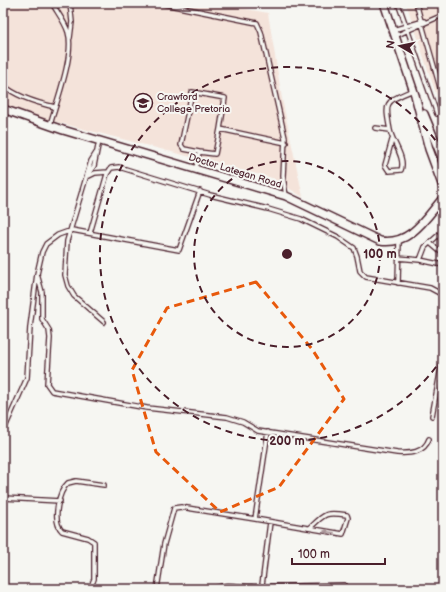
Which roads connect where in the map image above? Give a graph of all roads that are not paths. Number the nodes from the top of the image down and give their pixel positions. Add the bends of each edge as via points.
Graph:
1 (52, 3) edge
2 (70, 3) edge
3 (158, 3) edge
4 (384, 3) edge
5 (398, 3) edge
6 (416, 3) edge
7 (443, 15) edge
8 (422, 22) junction
9 (406, 26) junction
10 (407, 31) junction
11 (394, 33) junction
12 (69, 43) junction
13 (3, 85) edge
14 (414, 92) junction
15 (443, 98) edge
16 (55, 107) junction
17 (3, 109) edge
18 (437, 114) dead end
19 (50, 126) junction
20 (375, 128) dead end
21 (220, 129) junction
22 (390, 130) junction
23 (392, 140) junction
24 (99, 141) junction
25 (286, 143) junction
26 (199, 152) junction
27 (443, 160) edge
28 (196, 170) junction
29 (108, 172) junction
30 (88, 176) junction
31 (443, 187) edge
32 (200, 191) junction
33 (286, 196) junction
34 (443, 198) edge
35 (443, 210) edge
36 (432, 211) junction
37 (72, 230) junction
38 (443, 232) edge
39 (90, 233) junction
40 (399, 240) junction
41 (430, 243) junction
42 (443, 254) edge
43 (398, 258) junction
44 (420, 260) junction
45 (443, 266) edge
46 (36, 274) junction
47 (398, 283) junction
48 (443, 295) edge
49 (104, 322) dead end
50 (443, 357) edge
51 (432, 416) dead end
52 (3, 432) edge
53 (268, 432) junction
54 (428, 439) dead end
55 (104, 485) dead end
56 (3, 498) edge
57 (60, 500) junction
58 (255, 519) junction
59 (270, 522) junction
60 (310, 528) junction
61 (262, 585) junction
62 (344, 585) dead end
63 (90, 589) edge
64 (157, 589) edge
65 (214, 589) edge

1 - 12 lane via 68,31
2 - 12 lane via 72,24
3 - 25 lane via 257,22
4 - 11 street
5 - 9 lane
6 - 8 lane
7 - 8 lane
8 - 9 lane
8 - 10 lane
8 - 15 lane
9 - 10 lane
9 - 11 lane
10 - 11 lane
10 - 18 lane
11 - 14 street
12 - 16 lane
13 - 16 lane via 36,103
14 - 22 lane via 393,99 387,105
14 - 27 street
14 - 31 street
16 - 19 lane
17 - 19 street, Doctor Lategan Road
19 - 24 street, Doctor Lategan Road
20 - 22 lane
21 - 25 lane
21 - 26 lane via 215,154
21 - 26 lane via 225,98 192,92 182,145 184,149
22 - 23 lane
23 - 23 lane via 397,146 401,170 389,171 385,165
24 - 28 street, Doctor Lategan Road
24 - 30 lane via 94,166
25 - 33 lane via 283,176
26 - 28 lane
28 - 33 street, Doctor Lategan Road
29 - 30 lane
29 - 32 lane via 113,167 119,167
29 - 39 lane
30 - 37 lane
32 - 39 lane via 179,250
32 - 47 lane via 301,219 354,248 360,271 366,277
33 - 40 street, Doctor Lategan Road via 378,241
34 - 36 street, Doctor Lategan Road
35 - 36 street
36 - 40 street, Doctor Lategan Road via 413,233
37 - 39 lane
37 - 46 lane via 58,235 44,247
37 - 49 lane via 65,252 66,281 74,296
38 - 41 lane
40 - 43 lane
41 - 42 lane
41 - 44 lane via 424,249
43 - 44 lane
43 - 47 lane
44 - 45 lane
46 - 52 lane via 27,378
46 - 53 lane via 42,292 42,319 50,334 47,384 51,390 147,408 227,417
47 - 48 lane via 434,289
50 - 51 lane
53 - 54 lane via 406,454 417,452
53 - 58 lane
55 - 57 lane via 70,482 64,488
56 - 57 lane
57 - 63 lane via 57,522 62,531 94,542 94,579
58 - 59 lane
58 - 64 lane via 174,508 164,544
59 - 60 lane
59 - 61 lane
60 -> 60 lane via 330,512 346,515 348,518 343,534
61 - 62 lane
61 - 65 lane via 227,585

